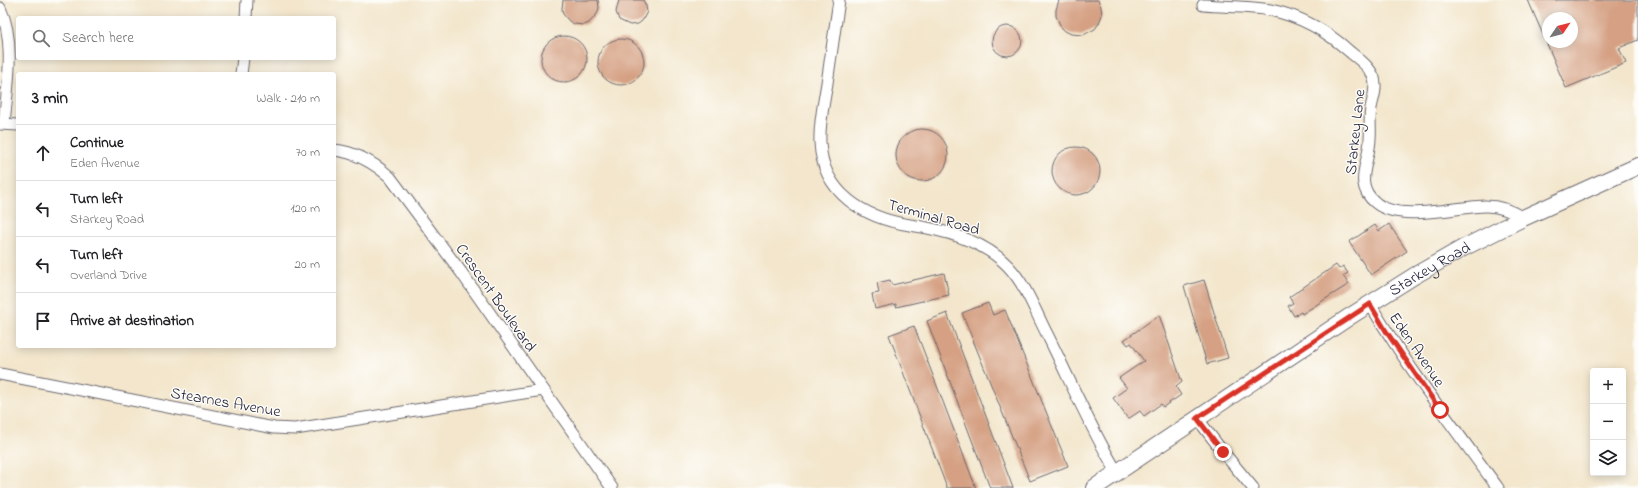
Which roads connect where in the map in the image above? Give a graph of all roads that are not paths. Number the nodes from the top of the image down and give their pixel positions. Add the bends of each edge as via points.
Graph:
1 (247, 0) edge
2 (839, 0) edge
3 (1204, 5) dead end
4 (0, 8) edge
5 (246, 16) edge
6 (243, 60) edge
7 (241, 72) edge
8 (2, 124) edge
9 (16, 125) edge
10 (336, 150) edge
11 (1638, 166) edge
12 (1524, 218) junction
13 (1370, 304) junction
14 (0, 374) edge
15 (543, 390) junction
16 (1197, 418) junction
17 (1117, 472) junction
18 (612, 488) edge
19 (1094, 488) edge
20 (1254, 488) edge
21 (1498, 488) edge

1 - 5 street
2 - 17 street, Terminal Road via 820,141 822,156 832,181 841,194 869,213 885,220 927,227 958,236 982,246 1008,266 1025,290 1102,447
3 - 12 street, Starkey Lane via 1270,10 1301,20 1336,40 1367,68 1374,78 1375,95 1369,120 1369,152 1363,178 1368,192 1377,204 1393,211 1410,213 1500,207
4 - 8 street via 9,42
6 - 7 street
8 - 9 street
10 - 15 street, Crescent Boulevard via 365,158 390,177 461,272
11 - 12 main road, Starkey Road
12 - 13 main road, Starkey Road via 1451,255
13 - 16 main road, Starkey Road
13 - 21 street, Eden Avenue via 1436,404
14 - 15 street, Stearnes Avenue via 274,428 295,429
15 - 18 street, Crescent Boulevard
16 - 17 main road, Starkey Road
16 - 20 street
17 - 19 main road, Starkey Road

